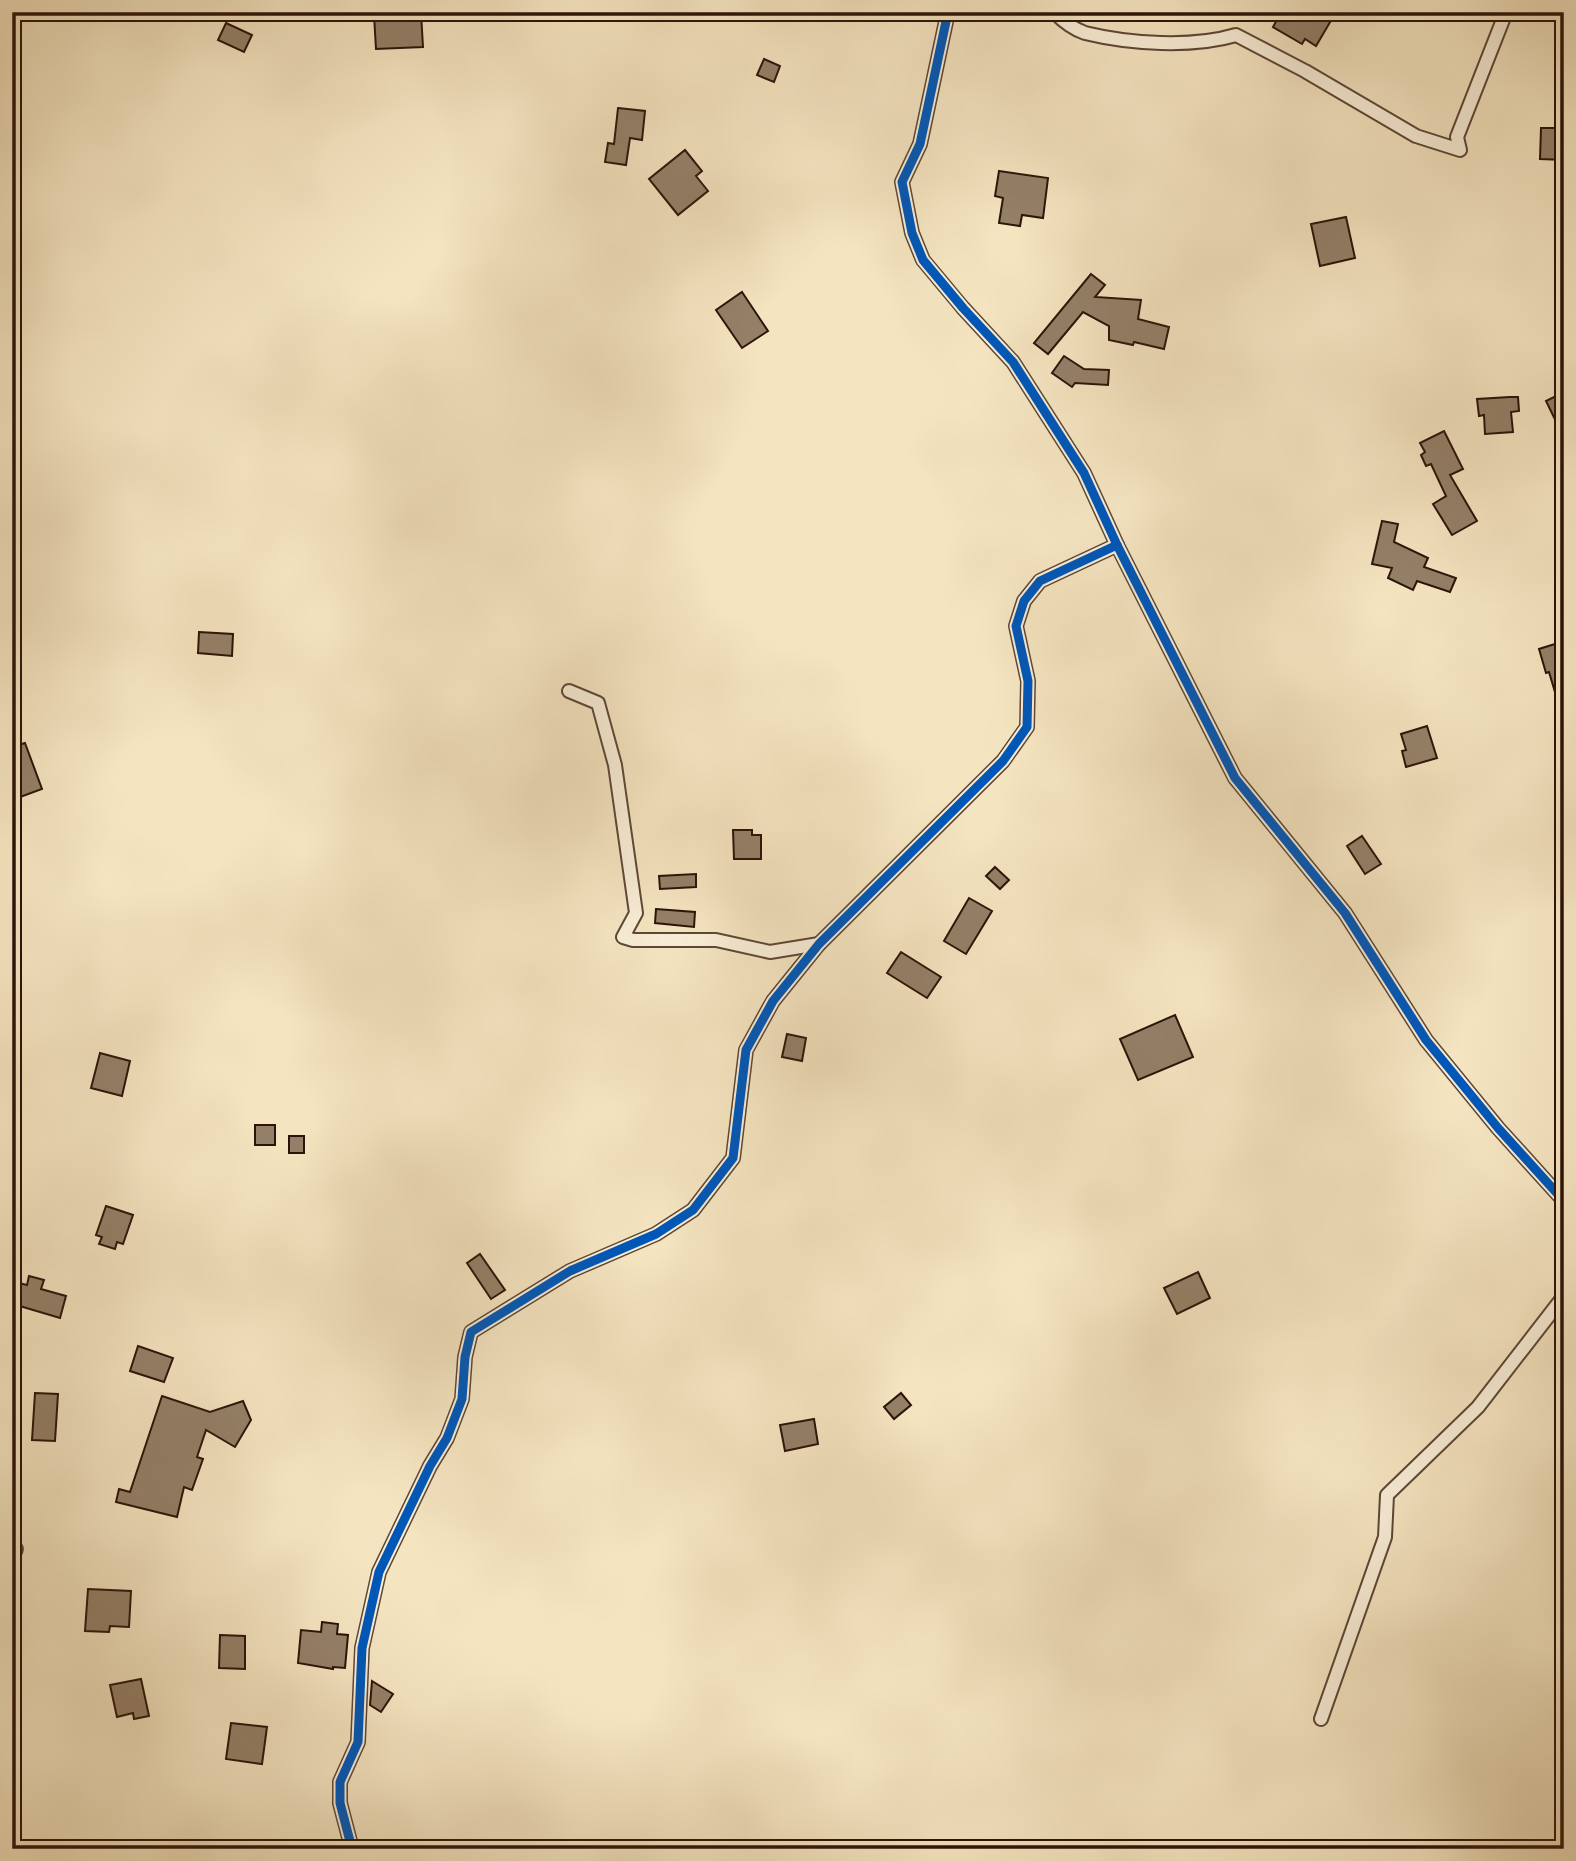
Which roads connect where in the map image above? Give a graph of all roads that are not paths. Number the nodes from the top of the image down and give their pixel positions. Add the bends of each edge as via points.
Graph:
1 (948, 12) edge
2 (1054, 12) edge
3 (1506, 12) edge
4 (1117, 545) junction
5 (569, 691) dead end
6 (819, 944) junction
7 (1564, 1201) edge
8 (1564, 1296) edge
9 (12, 1547) edge
10 (12, 1559) edge
11 (1321, 1720) dead end
12 (352, 1849) edge

1 - 4 street via 920,144 902,182 912,233 923,260 1013,362 1084,473
2 - 3 street via 1083,32 1123,39 1174,43 1214,41 1236,34 1416,136 1460,150 1457,138
4 - 6 street via 1040,581 1024,601 1016,626 1028,681 1027,727 1003,761
4 - 7 street via 1235,778 1345,913 1426,1040
5 - 6 street via 598,703 615,765 636,913 624,937 716,940 770,952
6 - 12 street via 773,1001 746,1050 733,1158 693,1210 656,1234 570,1271 471,1332 461,1399 447,1438 379,1572 362,1648 358,1742 340,1782 340,1803
8 - 11 street via 1478,1407 1388,1495 1385,1537
9 - 10 street via 16,1549

